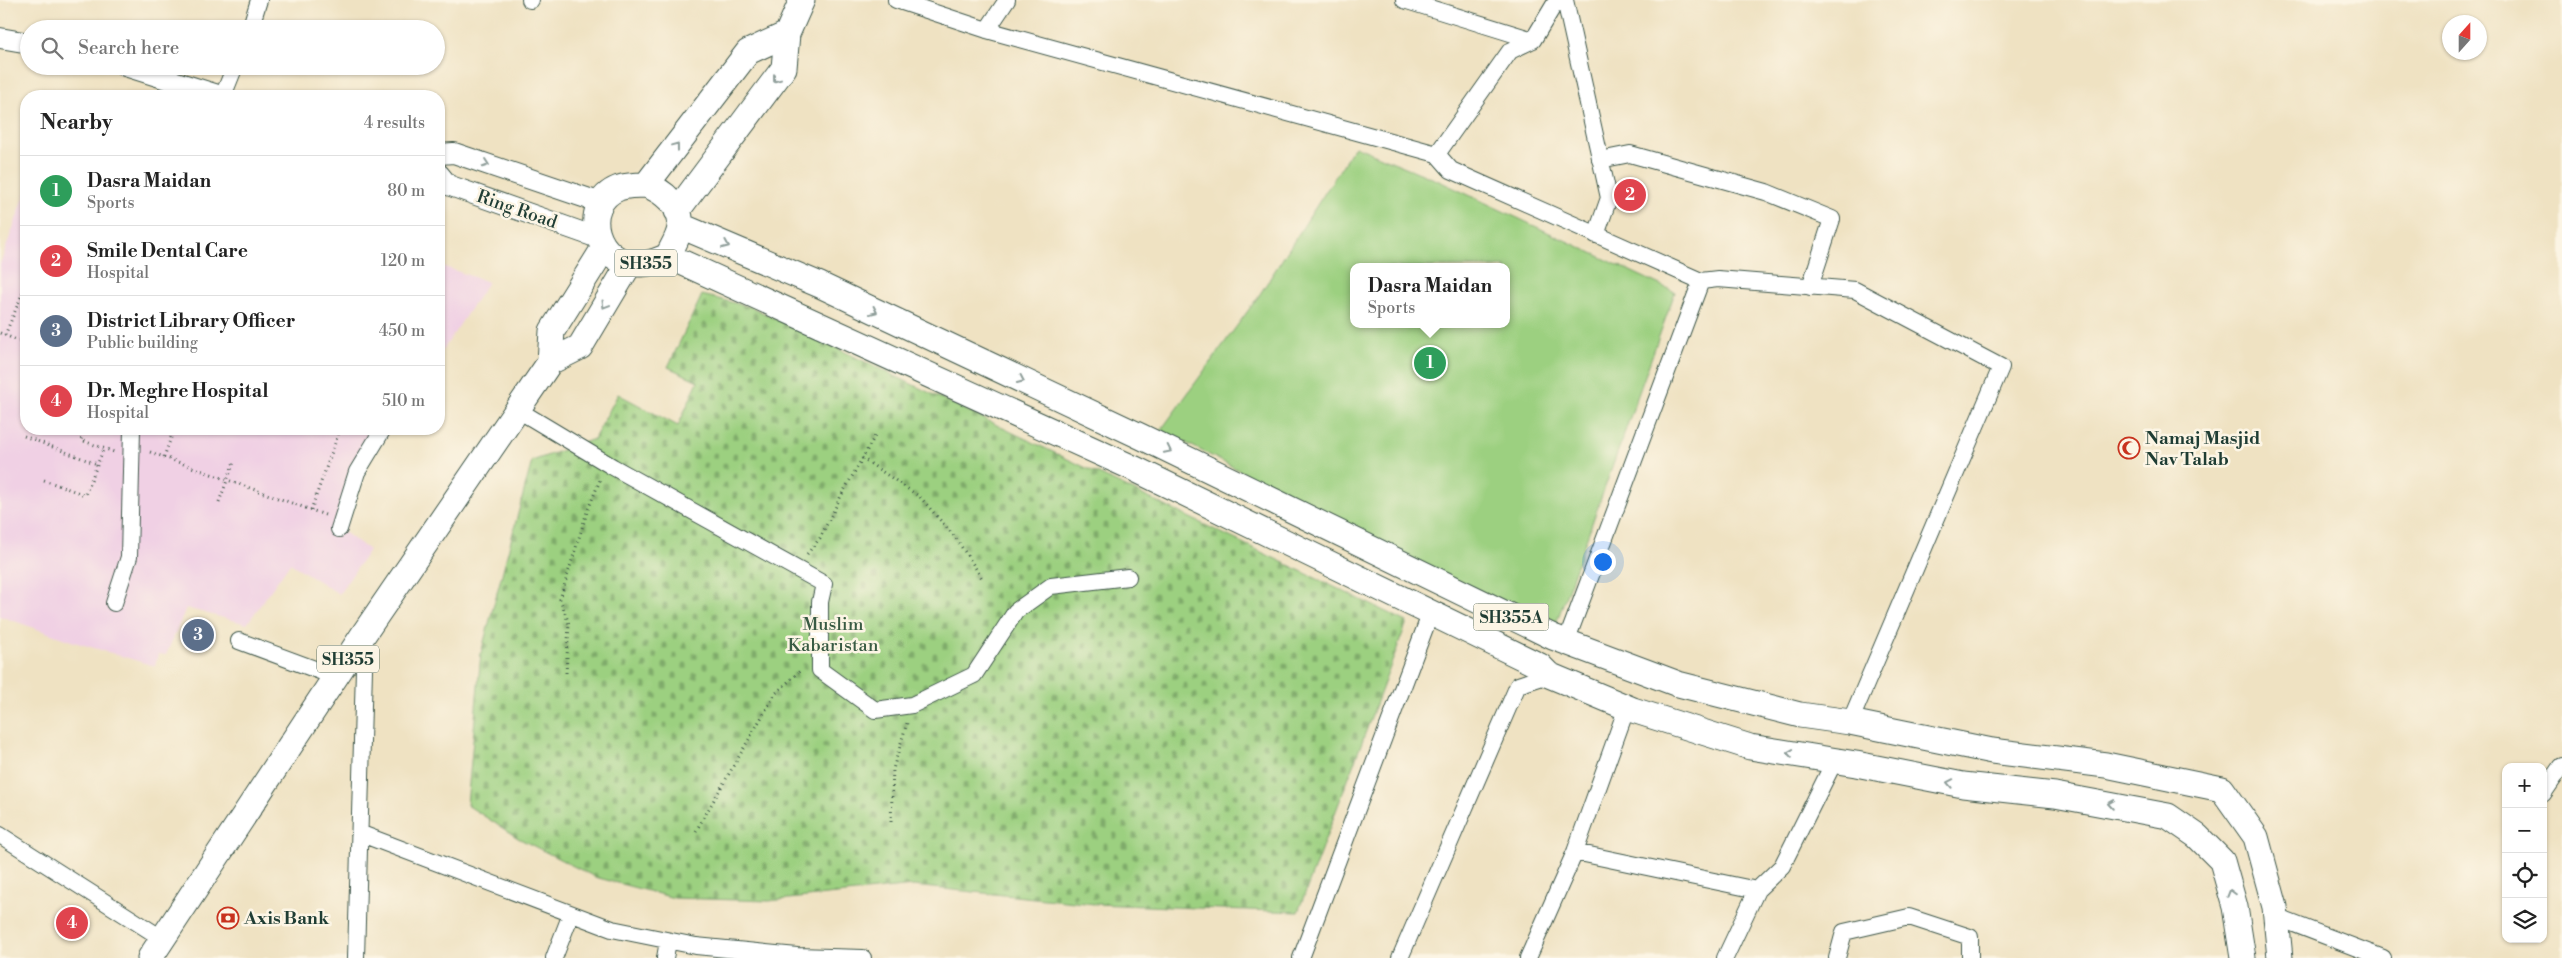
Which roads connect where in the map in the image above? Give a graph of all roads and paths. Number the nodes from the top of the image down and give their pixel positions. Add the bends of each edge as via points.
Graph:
1 (259, 0) edge
2 (802, 0) edge
3 (896, 0) edge
4 (1007, 0) edge
5 (1404, 0) edge
6 (1557, 0) edge
7 (1565, 0) edge
8 (253, 20) edge
9 (987, 30) junction
10 (787, 34) junction
11 (1533, 40) junction
12 (154, 75) edge
13 (231, 75) edge
14 (203, 90) edge
15 (225, 90) edge
16 (445, 154) edge
17 (1437, 154) junction
18 (1600, 160) junction
19 (445, 181) edge
20 (646, 185) junction
21 (601, 203) junction
22 (679, 218) junction
23 (1596, 235) junction
24 (601, 243) junction
25 (668, 256) junction
26 (630, 263) junction
27 (1701, 281) junction
28 (1810, 287) junction
29 (20, 299) edge
30 (0, 333) edge
31 (5, 335) junction
32 (20, 341) edge
33 (550, 362) junction
34 (1074, 405) junction
35 (518, 410) junction
36 (83, 435) edge
37 (172, 435) edge
38 (338, 435) edge
39 (379, 435) edge
40 (1063, 435) junction
41 (24, 436) dead end
42 (876, 436) dead end
43 (131, 444) edge
44 (104, 448) junction
45 (164, 457) junction
46 (862, 458) junction
47 (234, 462) dead end
48 (607, 463) junction
49 (97, 464) junction
50 (44, 480) dead end
51 (228, 480) junction
52 (219, 502) dead end
53 (311, 510) junction
54 (340, 525) joint
55 (796, 568) junction
56 (1128, 577) dead end
57 (982, 578) dead end
58 (114, 603) dead end
59 (1431, 612) junction
60 (366, 632) junction
61 (239, 641) dead end
62 (1566, 642) junction
63 (820, 653) junction
64 (566, 673) dead end
65 (1549, 675) junction
66 (336, 677) junction
67 (912, 705) junction
68 (1626, 707) junction
69 (1850, 722) junction
70 (1834, 760) junction
71 (2079, 762) junction
72 (2562, 766) edge
73 (2547, 788) edge
74 (2066, 797) junction
75 (891, 822) dead end
76 (696, 831) dead end
77 (359, 833) junction
78 (0, 835) edge
79 (1575, 852) junction
80 (1757, 890) junction
81 (571, 914) junction
82 (2276, 917) junction
83 (2238, 926) junction
84 (668, 941) junction
85 (156, 948) edge
86 (772, 956) edge
87 (356, 958) edge
88 (554, 958) edge
89 (665, 958) edge
90 (863, 958) edge
91 (1301, 958) edge
92 (1400, 958) edge
93 (1528, 958) edge
94 (1725, 958) edge
95 (1836, 958) edge
96 (1970, 958) edge
97 (2243, 958) edge
98 (2280, 958) edge
99 (2383, 958) edge

1 - 8 street
2 - 10 main road
3 - 9 street
4 - 9 street
5 - 11 street
6 - 11 street
7 - 18 street
9 - 17 street
20 -> 10 main road via 748,52
10 -> 22 main road, SH355 via 784,68
11 - 17 street via 1510,51
12 - 14 street
13 - 15 street
16 -> 21 street, Ring Road via 454,154
17 - 23 street via 1451,170
18 - 23 street via 1609,198
18 - 28 street via 1630,154 1766,192 1832,218
19 - 24 street, Ring Road
20 - 21 main road via 618,188
20 - 22 main road via 665,195
21 - 24 main road, SH355 via 596,218
22 - 25 main road, SH355
22 -> 34 main road, SH355A
23 - 27 street
24 - 26 main road, SH355 via 618,260
24 - 33 main road, SH355 via 552,331
25 - 26 main road, SH355 via 642,264
25 - 40 main road, SH355A
26 -> 33 main road, SH355 via 580,347
27 - 28 street via 1718,278
27 - 62 street
28 - 69 street via 1855,290 2001,367
29 - 31 path
30 - 31 path
31 - 32 path
33 - 35 main road, SH355
34 - 40 main road
34 -> 62 main road, SH355A
35 - 48 street
35 - 60 main road, SH355
36 - 44 path via 81,440
37 - 45 path
38 - 53 path
39 - 54 street via 357,472
40 - 59 main road, SH355A
41 - 49 path
42 - 46 path
43 - 44 path
43 - 45 path
43 - 58 street via 130,557
44 - 49 path
45 - 51 path
46 - 55 path via 820,538
46 - 57 path via 920,497 955,537
47 - 51 path
48 - 55 street
48 - 64 path via 587,512 560,599 569,624
49 - 50 path via 85,495
51 - 52 path
51 - 53 path
53 - 54 path
55 - 63 street via 824,584 820,602
56 - 67 street via 1051,586 1016,611 974,675
59 - 65 main road, SH355A via 1540,666
59 - 91 street
60 - 66 main road, SH355
60 - 77 street
61 - 66 street
62 - 65 main road
62 - 69 main road, SH355A via 1678,684 1800,715
63 - 67 street via 820,670 875,710
63 - 76 path via 775,694
65 - 68 main road, SH355A
65 - 92 street via 1518,686
66 - 85 main road, SH355
67 - 75 path via 893,769
70 -> 68 main road, SH355A via 1750,747
68 - 79 street
69 - 70 main road
69 - 71 main road, SH355A via 1992,751
74 -> 70 main road, SH355A via 1963,785
70 - 80 street via 1782,866
71 - 74 main road
71 - 82 main road, SH355A via 2222,790 2256,837
72 - 73 street
83 -> 74 main road, SH355A via 2222,861 2197,836 2168,816
77 - 81 street
77 - 87 street
78 - 85 street
79 - 80 street
79 - 93 street
80 - 94 street
81 - 84 street via 612,929
81 - 88 street
82 - 83 main road
82 - 98 main road, SH355A
82 - 99 street
83 - 97 main road, SH355A
84 - 86 street
84 - 89 street
86 - 90 street
95 - 96 street via 1844,932 1909,917 1970,936

